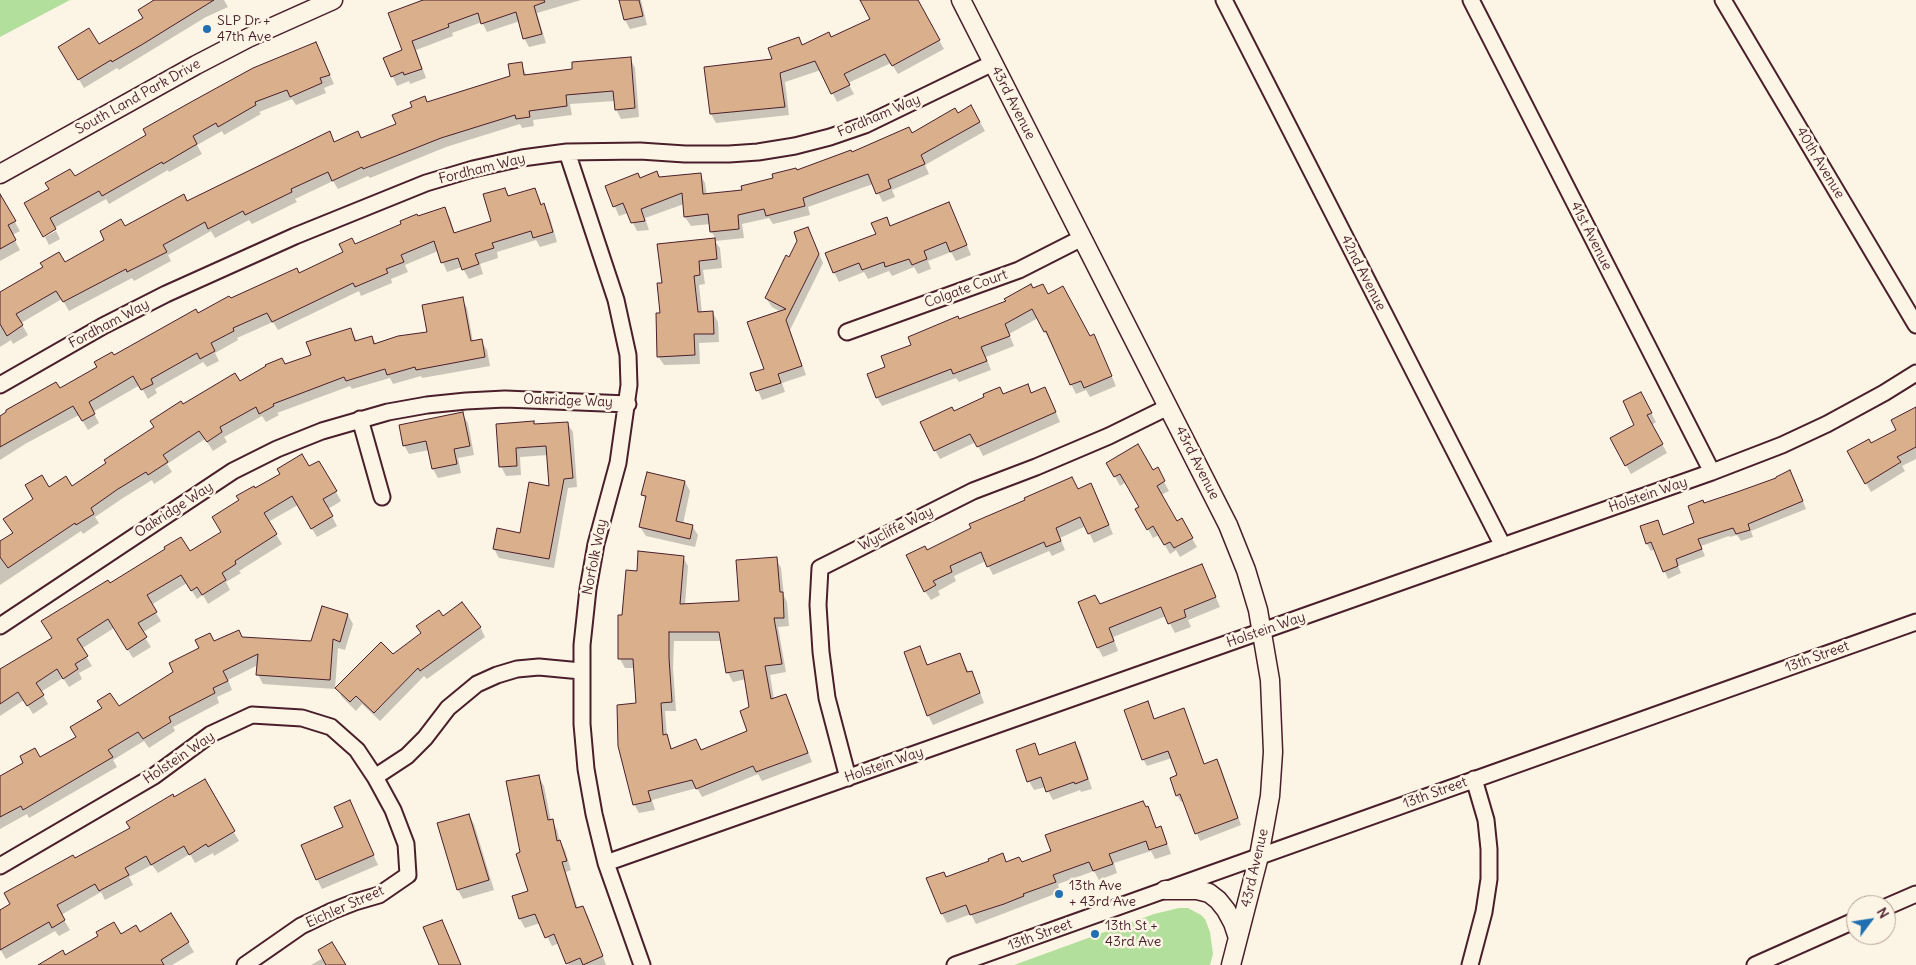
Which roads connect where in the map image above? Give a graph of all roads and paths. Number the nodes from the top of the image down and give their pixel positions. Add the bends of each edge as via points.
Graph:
1 (333, 0) edge
2 (960, 0) edge
3 (1224, 0) edge
4 (1471, 0) edge
5 (1723, 0) edge
6 (993, 63) junction
7 (567, 152) junction
8 (0, 174) edge
9 (1082, 238) junction
10 (1916, 325) edge
11 (847, 332) dead end
12 (1916, 373) edge
13 (0, 386) edge
14 (628, 404) junction
15 (1168, 407) junction
16 (360, 419) junction
17 (1712, 472) junction
18 (382, 497) dead end
19 (1503, 546) junction
20 (1916, 622) edge
21 (0, 626) edge
22 (1263, 631) junction
23 (581, 671) junction
24 (375, 777) junction
25 (848, 778) junction
26 (1474, 779) junction
27 (1259, 856) junction
28 (606, 863) junction
29 (0, 866) edge
30 (1165, 890) junction
31 (1916, 894) edge
32 (1896, 903) edge
33 (1846, 924) edge
34 (1238, 938) junction
35 (245, 965) edge
36 (642, 965) edge
37 (954, 965) edge
38 (1231, 965) edge
39 (1470, 965) edge
40 (1755, 965) edge

1 - 8 street, South Land Park Drive via 196,65
2 - 6 street, 43rd Avenue
3 - 19 street, 42nd Avenue
4 - 17 street, 41st Avenue
5 - 10 street, 40th Avenue
6 - 7 street, Fordham Way via 865,125 795,146 729,154
6 - 9 street, 43rd Avenue
7 - 13 street, Fordham Way via 522,158 426,183 295,236 103,326
7 - 14 street, Norfolk Way via 616,300 628,355
9 - 11 street, Colgate Court via 1019,270
9 - 15 street, 43rd Avenue
12 - 17 street, Holstein Way via 1827,424
14 - 16 street, Oakridge Way via 466,400
14 - 23 street, Norfolk Way via 588,589
15 - 22 street, 43rd Avenue via 1228,525 1246,570
15 - 25 street, Wycliffe Way via 1100,440 966,494 820,568 818,604 827,698
16 - 18 street
16 - 21 street, Oakridge Way via 277,449 233,472
17 - 19 street, Holstein Way
19 - 22 street, Holstein Way
20 - 26 street, 13th Street
22 - 25 street, Holstein Way
22 - 27 street, 43rd Avenue via 1270,680 1273,752 1270,796
23 - 24 street via 539,667 517,669 477,684 448,708 407,756
23 - 28 street, Norfolk Way via 586,770
24 - 29 street, Holstein Way via 357,750 331,728 302,718 252,715 211,734 154,776
24 - 35 street, Eichler Street via 406,844 408,875 379,895 301,926
25 - 28 street, Holstein Way
26 - 27 street, 13th Street
26 - 39 street via 1486,820 1489,879
27 - 30 street, 13th Street
27 - 34 street, 43rd Avenue
28 - 36 street, Norfolk Way
30 - 34 street via 1209,893 1226,910
30 - 37 street, 13th Street
31 - 32 street
33 - 40 street
34 - 38 street, 43rd Avenue

